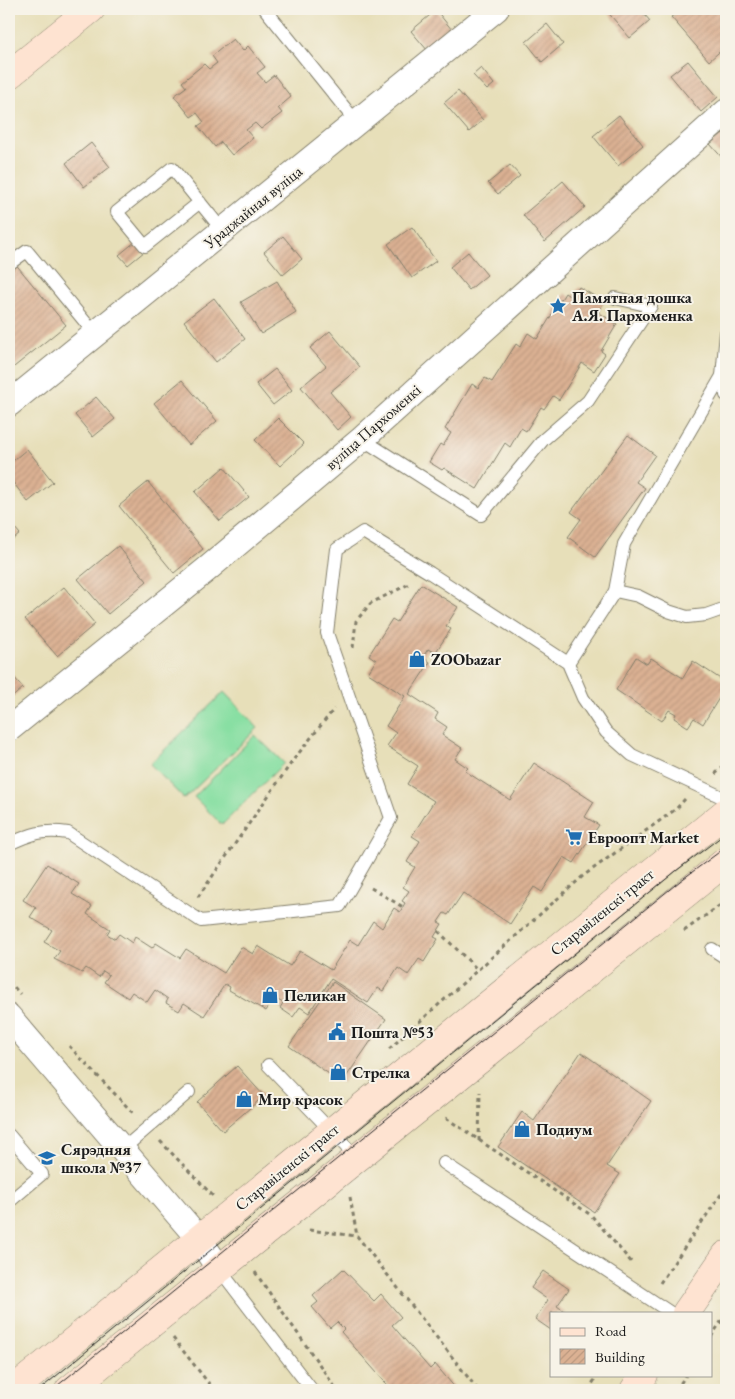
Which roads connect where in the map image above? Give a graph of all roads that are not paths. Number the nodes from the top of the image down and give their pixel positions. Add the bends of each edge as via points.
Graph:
1 (92, 9) edge
2 (265, 9) edge
3 (493, 11) edge
4 (9, 75) edge
5 (726, 112) edge
6 (357, 123) junction
7 (200, 202) junction
8 (223, 231) junction
9 (9, 264) edge
10 (615, 298) dead end
11 (726, 333) edge
12 (95, 334) junction
13 (722, 376) junction
14 (726, 395) edge
15 (9, 404) edge
16 (362, 439) junction
17 (615, 591) junction
18 (726, 608) edge
19 (568, 663) junction
20 (9, 729) edge
21 (726, 799) edge
22 (726, 812) edge
23 (9, 844) edge
24 (726, 861) edge
25 (712, 949) dead end
26 (726, 958) edge
27 (9, 1017) edge
28 (268, 1065) dead end
29 (189, 1092) dead end
30 (331, 1131) junction
31 (9, 1134) edge
32 (123, 1149) junction
33 (357, 1158) junction
34 (444, 1163) dead end
35 (9, 1202) edge
36 (199, 1239) junction
37 (726, 1255) edge
38 (220, 1270) junction
39 (670, 1312) edge
40 (687, 1312) edge
41 (643, 1376) edge
42 (12, 1390) edge
43 (69, 1390) edge
44 (312, 1390) edge
45 (634, 1390) edge

1 - 4 street
2 - 6 lane
3 - 6 street, Ураджайная вуліца
5 - 16 street, вуліца Пархоменкі
6 - 8 street, Ураджайная вуліца
7 - 7 lane via 172,168 117,212 145,246
7 - 8 lane
8 - 12 street, Ураджайная вуліца
9 - 12 lane via 27,251
10 - 16 lane via 651,306 588,401 543,440 481,515
11 - 13 lane
12 - 15 street, Ураджайная вуліца
13 - 14 lane
13 - 17 lane via 624,544
16 - 20 street, вуліца Пархоменкі
17 - 18 lane via 638,596 687,617
17 - 19 lane
19 - 21 lane via 584,698 606,732 632,755
19 - 23 lane via 363,532 337,549 327,633 391,818 340,906 201,921 68,833 48,830
22 - 30 street, Старавіленскі тракт
24 - 33 street
25 - 26 lane
27 - 32 street
28 - 30 lane
29 - 32 lane
30 - 33 lane
30 - 36 street, Старавіленскі тракт
31 - 35 lane via 42,1174
32 - 36 street
33 - 38 street
34 - 39 lane
36 - 38 street
36 - 42 street, Старавіленскі тракт
37 - 40 street
38 - 43 street
38 - 44 lane
41 - 45 street

